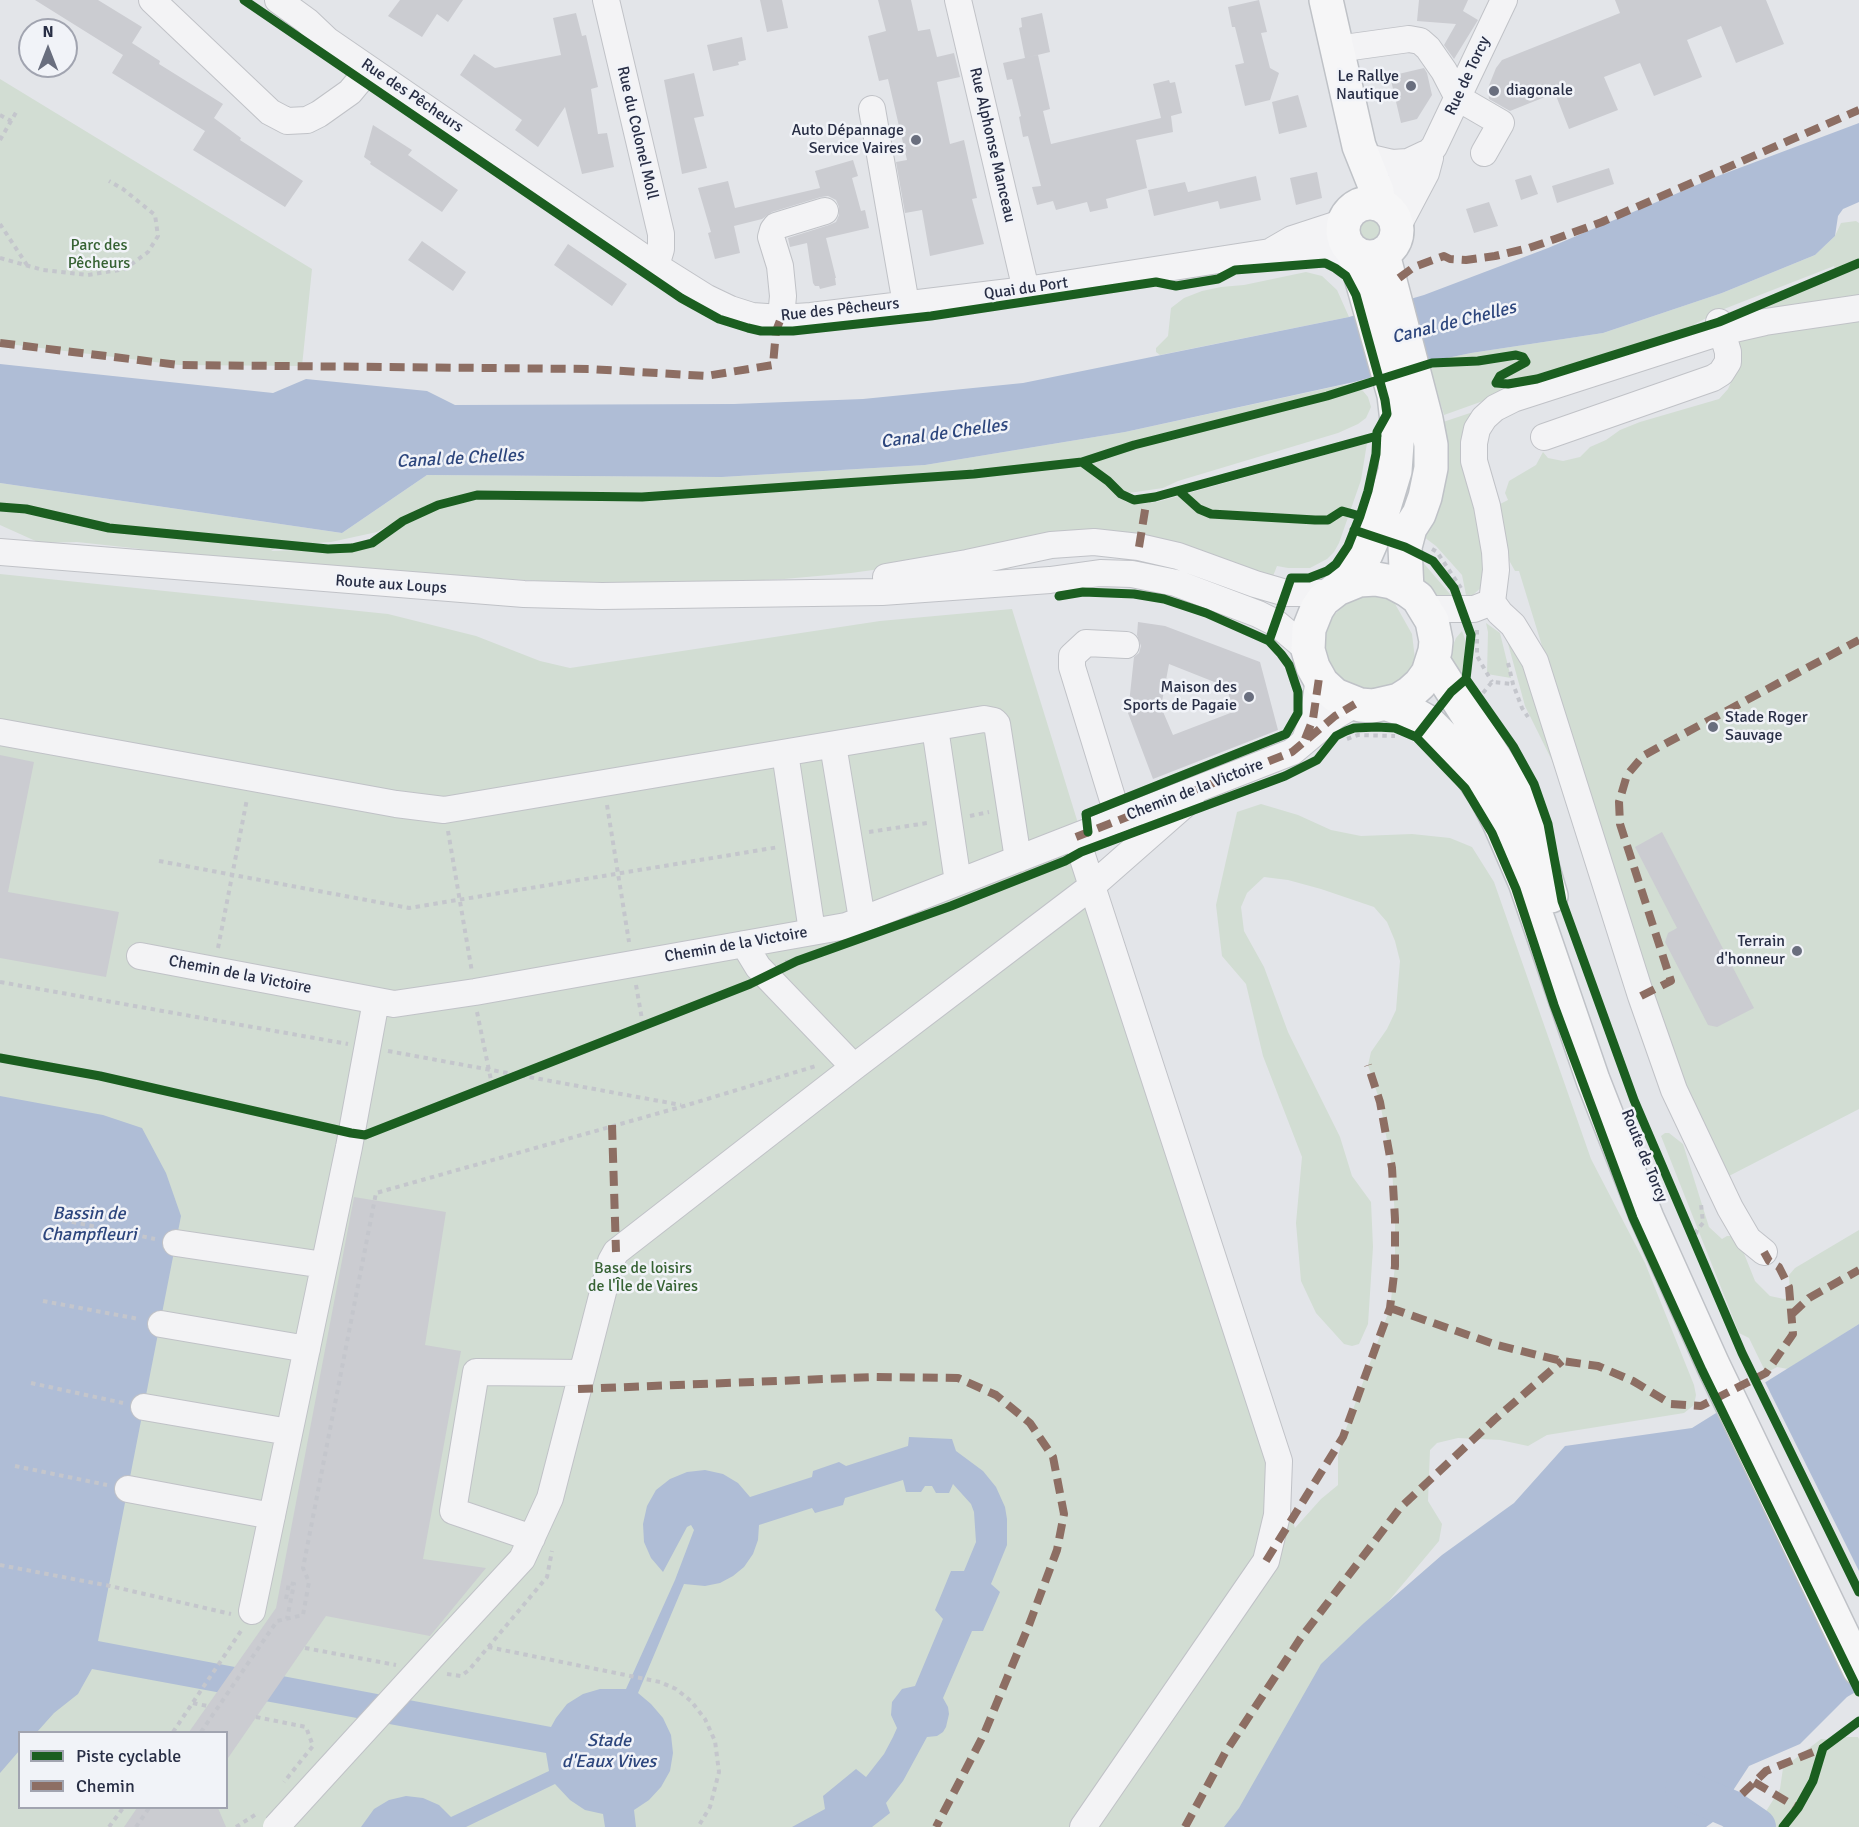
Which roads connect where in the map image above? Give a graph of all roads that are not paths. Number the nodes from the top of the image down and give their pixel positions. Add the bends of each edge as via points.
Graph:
1 (152, 0) edge
2 (278, 0) edge
3 (606, 0) edge
4 (957, 0) edge
5 (1326, 0) edge
6 (1504, 0) edge
7 (304, 10) edge
8 (1337, 49) junction
9 (369, 69) junction
10 (1458, 98) junction
11 (872, 109) dead end
12 (1431, 152) junction
13 (1485, 153) dead end
14 (1362, 156) junction
15 (825, 211) dead end
16 (1368, 228) junction
17 (656, 266) junction
18 (1026, 290) junction
19 (906, 304) junction
20 (1859, 308) edge
21 (781, 318) junction
22 (1720, 327) junction
23 (1406, 392) junction
24 (1544, 437) dead end
25 (0, 552) edge
26 (1337, 589) junction
27 (783, 592) junction
28 (1417, 599) junction
29 (1473, 610) junction
30 (1126, 645) dead end
31 (1434, 654) junction
32 (1314, 664) junction
33 (1371, 704) junction
34 (935, 728) junction
35 (0, 732) edge
36 (1318, 738) junction
37 (833, 745) junction
38 (785, 753) junction
39 (1205, 787) junction
40 (1119, 820) junction
41 (1076, 837) junction
42 (1018, 859) junction
43 (958, 882) junction
44 (1092, 886) junction
45 (862, 919) junction
46 (812, 932) junction
47 (744, 944) junction
48 (140, 956) dead end
49 (376, 1001) junction
50 (849, 1062) junction
51 (176, 1243) road end
52 (1764, 1252) dead end
53 (324, 1265) junction
54 (160, 1324) road end
55 (307, 1349) junction
56 (1722, 1361) junction
57 (582, 1373) junction
58 (144, 1407) road end
59 (290, 1432) junction
60 (128, 1489) road end
61 (272, 1516) junction
62 (532, 1538) junction
63 (252, 1611) road end
64 (1859, 1616) edge
65 (1859, 1669) edge
66 (267, 1820) edge
67 (1083, 1827) edge

1 - 9 street via 270,112 286,121 307,120 319,114 350,92
2 - 7 street, Rue des Pêcheurs
3 - 17 street, Rue du Colonel Moll via 661,234
4 - 18 street, Rue Alphonse Manceau
5 - 8 main road
6 - 10 street, Rue de Torcy
7 - 9 street, Rue des Pêcheurs via 327,40
8 - 10 street via 1409,39 1420,41 1444,71
8 - 14 main road
9 - 17 street, Rue des Pêcheurs
10 - 12 street, Rue de Torcy
10 - 13 street via 1501,123
11 - 19 street
12 - 14 street via 1408,162 1392,163
12 - 16 street, Rue de Torcy via 1426,173
14 - 16 main road via 1377,191
15 - 21 street via 773,230 771,237 780,266 783,296
16 - 18 street, Quai du Port via 1337,254 1270,252
16 - 23 main road via 1378,289
17 - 21 street, Rue des Pêcheurs via 730,309
18 - 19 street, Quai du Port
19 - 21 street, Quai du Port
20 - 22 street
22 - 24 street via 1728,362 1713,378
22 - 29 street via 1513,399 1484,418 1477,429 1474,461 1487,506 1496,570
23 - 26 main road via 1393,479 1379,524 1366,554
23 - 28 main road via 1426,419 1431,445 1425,497 1410,528 1417,547
25 - 27 street, Route aux Loups via 524,594
26 - 27 street via 1286,593 1178,556 1094,542 1052,545 956,565
26 - 28 main road via 1359,580 1376,579 1392,582
26 - 32 main road via 1323,600 1312,618 1309,629
27 - 32 street via 882,592 1100,573 1132,574 1176,583 1258,614 1276,623
28 - 29 street
28 - 31 main road via 1434,631
29 - 31 street
29 - 52 street via 1500,614 1513,624 1539,672 1674,1090 1730,1208 1748,1239
30 - 40 street via 1086,643 1072,656 1071,667
31 - 33 main road via 1428,673 1410,693
31 - 56 main road, Route de Torcy via 1470,692 1500,764 1532,826 1555,907 1627,1116 1686,1255
32 - 33 main road via 1335,695
32 - 36 street via 1313,719
33 - 36 street, Chemin de la Victoire via 1335,716
33 - 56 main road, Route de Torcy via 1410,712 1428,722 1452,746 1485,795 1514,854 1593,1080 1647,1218
34 - 37 street
34 - 42 street via 984,719 997,724
34 - 43 street
35 - 38 street via 444,810
36 - 39 street, Chemin de la Victoire
37 - 38 street
37 - 45 street
38 - 46 street
39 - 40 street, Chemin de la Victoire
39 - 44 street
40 - 41 street, Chemin de la Victoire
41 - 42 street, Chemin de la Victoire
41 - 44 street
42 - 43 street, Chemin de la Victoire
43 - 45 street, Chemin de la Victoire
44 - 50 street
44 - 67 street via 1280,1461 1277,1515 1266,1561
45 - 46 street, Chemin de la Victoire
46 - 47 street, Chemin de la Victoire
47 - 49 street, Chemin de la Victoire via 475,992 394,1004
47 - 50 street via 758,967
48 - 49 street, Chemin de la Victoire
49 - 53 street
50 - 57 street via 616,1251
51 - 53 street
53 - 55 street
54 - 55 street
55 - 59 street
56 - 64 main road
56 - 65 main road
57 - 62 street via 550,1498
57 - 62 street via 476,1372 453,1511
58 - 59 street
59 - 61 street
60 - 61 street
61 - 63 street
62 - 66 street, bridge via 522,1560 448,1639

